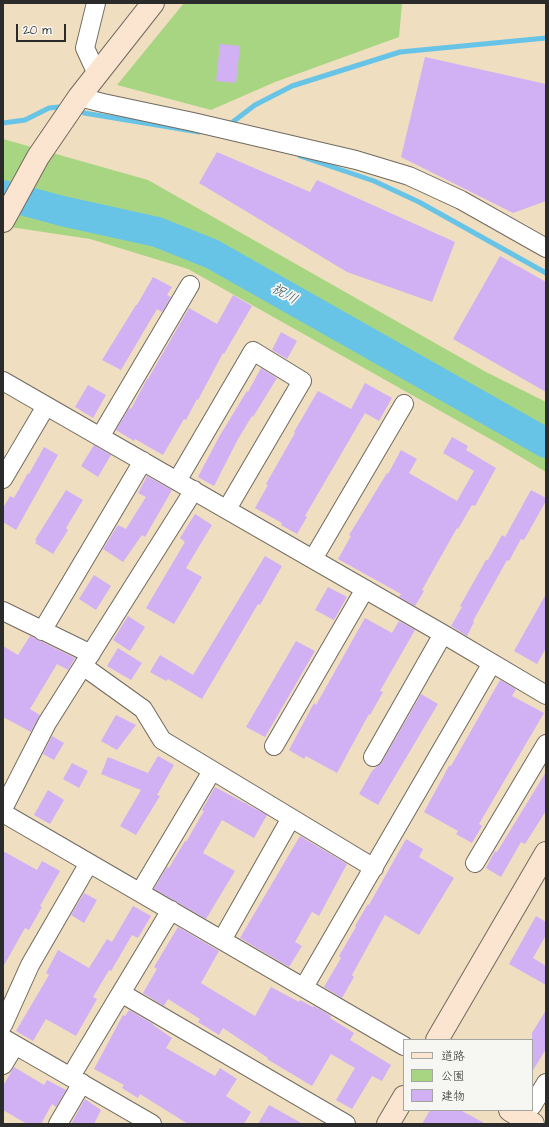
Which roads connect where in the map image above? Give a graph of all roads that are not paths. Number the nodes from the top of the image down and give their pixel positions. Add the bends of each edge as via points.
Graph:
1 (96, 3) edge
2 (153, 3) edge
3 (97, 74) junction
4 (79, 97) junction
5 (6, 216) edge
6 (546, 248) edge
7 (190, 285) dead end
8 (3, 381) edge
9 (404, 404) dead end
10 (46, 406) junction
11 (100, 437) junction
12 (143, 461) junction
13 (3, 479) edge
14 (177, 481) junction
15 (194, 490) junction
16 (227, 509) junction
17 (312, 559) junction
18 (366, 589) junction
19 (3, 611) edge
20 (42, 631) junction
21 (443, 634) junction
22 (87, 660) junction
23 (492, 663) junction
24 (546, 695) edge
25 (546, 744) edge
26 (274, 746) dead end
27 (373, 757) dead end
28 (212, 771) junction
29 (4, 806) edge
30 (291, 818) junction
31 (546, 853) edge
32 (89, 862) junction
33 (475, 863) dead end
34 (374, 868) junction
35 (140, 892) junction
36 (171, 910) junction
37 (222, 940) junction
38 (304, 987) junction
39 (121, 993) junction
40 (3, 1026) edge
41 (438, 1039) edge
42 (9, 1041) edge
43 (403, 1045) edge
44 (3, 1066) edge
45 (76, 1080) junction
46 (546, 1082) edge
47 (403, 1099) edge
48 (533, 1103) edge
49 (58, 1124) edge
50 (152, 1124) edge
51 (346, 1124) edge
52 (388, 1124) edge

1 - 3 street via 85,48
2 - 3 street
3 - 4 street
4 - 5 street via 38,157
4 - 6 street via 356,160 409,176 461,200
7 - 11 street
8 - 10 street
9 - 17 street
10 - 11 street
10 - 13 street
11 - 12 street
12 - 14 street
12 - 20 street
14 - 15 street
14 - 16 street via 253,351 302,381
15 - 16 street
15 - 22 street
16 - 17 street
17 - 18 street
18 - 21 street
18 - 26 street
19 - 20 street
20 - 22 street
21 - 23 street
21 - 27 street
22 - 28 street via 143,709 162,740
22 - 29 street via 47,724
23 - 24 street
23 - 34 street
25 - 33 street
28 - 30 street
28 - 35 street
29 - 32 street
30 - 34 street
30 - 37 street
31 - 41 street
32 - 35 street
32 - 40 street via 30,965
34 - 38 street
35 - 36 street
36 - 37 street
36 - 39 street
37 - 38 street
38 - 43 street
39 - 45 street
39 - 51 street
42 - 44 street
42 - 45 street
45 - 49 street
45 - 50 street
46 - 48 street
47 - 52 street

